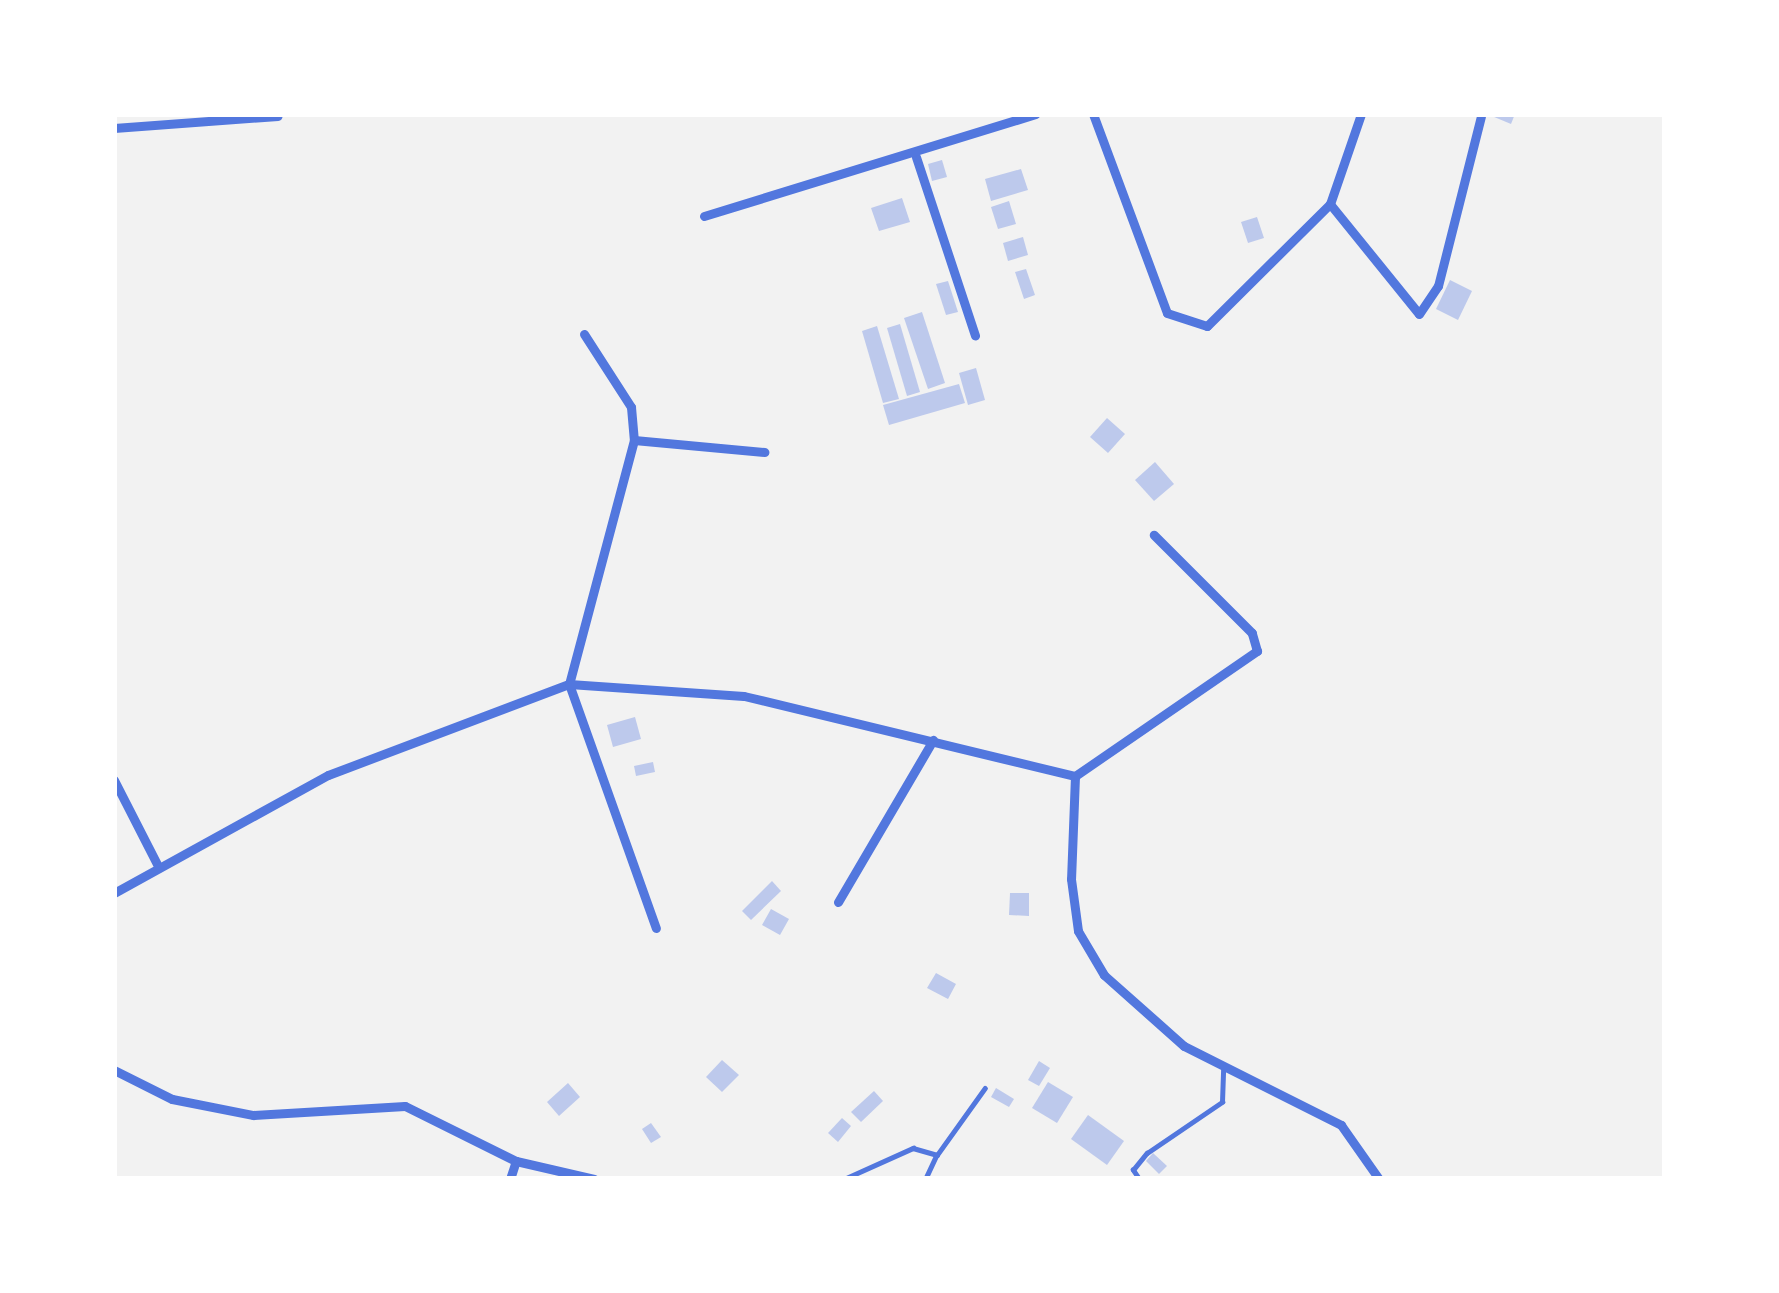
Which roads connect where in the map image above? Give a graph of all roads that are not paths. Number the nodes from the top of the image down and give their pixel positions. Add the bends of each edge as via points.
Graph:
1 (1036, 114) edge
2 (1094, 114) edge
3 (1361, 114) edge
4 (278, 116) edge
5 (1481, 116) edge
6 (114, 128) edge
7 (916, 157) junction
8 (1330, 204) junction
9 (704, 216) dead end
10 (584, 334) dead end
11 (975, 335) dead end
12 (634, 440) junction
13 (764, 452) dead end
14 (1154, 535) dead end
15 (569, 684) junction
16 (933, 740) junction
17 (1075, 776) junction
18 (114, 780) edge
19 (157, 864) junction
20 (114, 893) edge
21 (838, 902) dead end
22 (656, 928) dead end
23 (1223, 1069) junction
24 (114, 1070) edge
25 (986, 1088) dead end
26 (937, 1155) junction
27 (516, 1161) junction
28 (510, 1179) edge
29 (594, 1179) edge
30 (844, 1179) edge
31 (926, 1179) edge
32 (1138, 1179) edge
33 (1379, 1179) edge

1 - 7 street
2 - 8 street via 1167,313 1183,323 1207,326
3 - 8 street
4 - 6 street
5 - 8 street via 1438,286 1418,314
7 - 9 street
7 - 11 street
10 - 12 street via 631,407
12 - 13 street
12 - 15 street
14 - 17 street via 1252,633 1257,651
15 - 16 street via 744,696
15 - 19 street via 328,775
15 - 22 street
16 - 17 street
16 - 21 street
17 - 23 street via 1070,880 1078,932 1104,975 1144,1015
18 - 19 street
19 - 20 street
23 - 32 lane via 1222,1102 1147,1154 1133,1170
23 - 33 street via 1341,1125
24 - 27 street via 172,1099 253,1115 405,1106
25 - 26 lane
26 - 30 lane via 913,1148
26 - 31 lane
27 - 28 street
27 - 29 street

